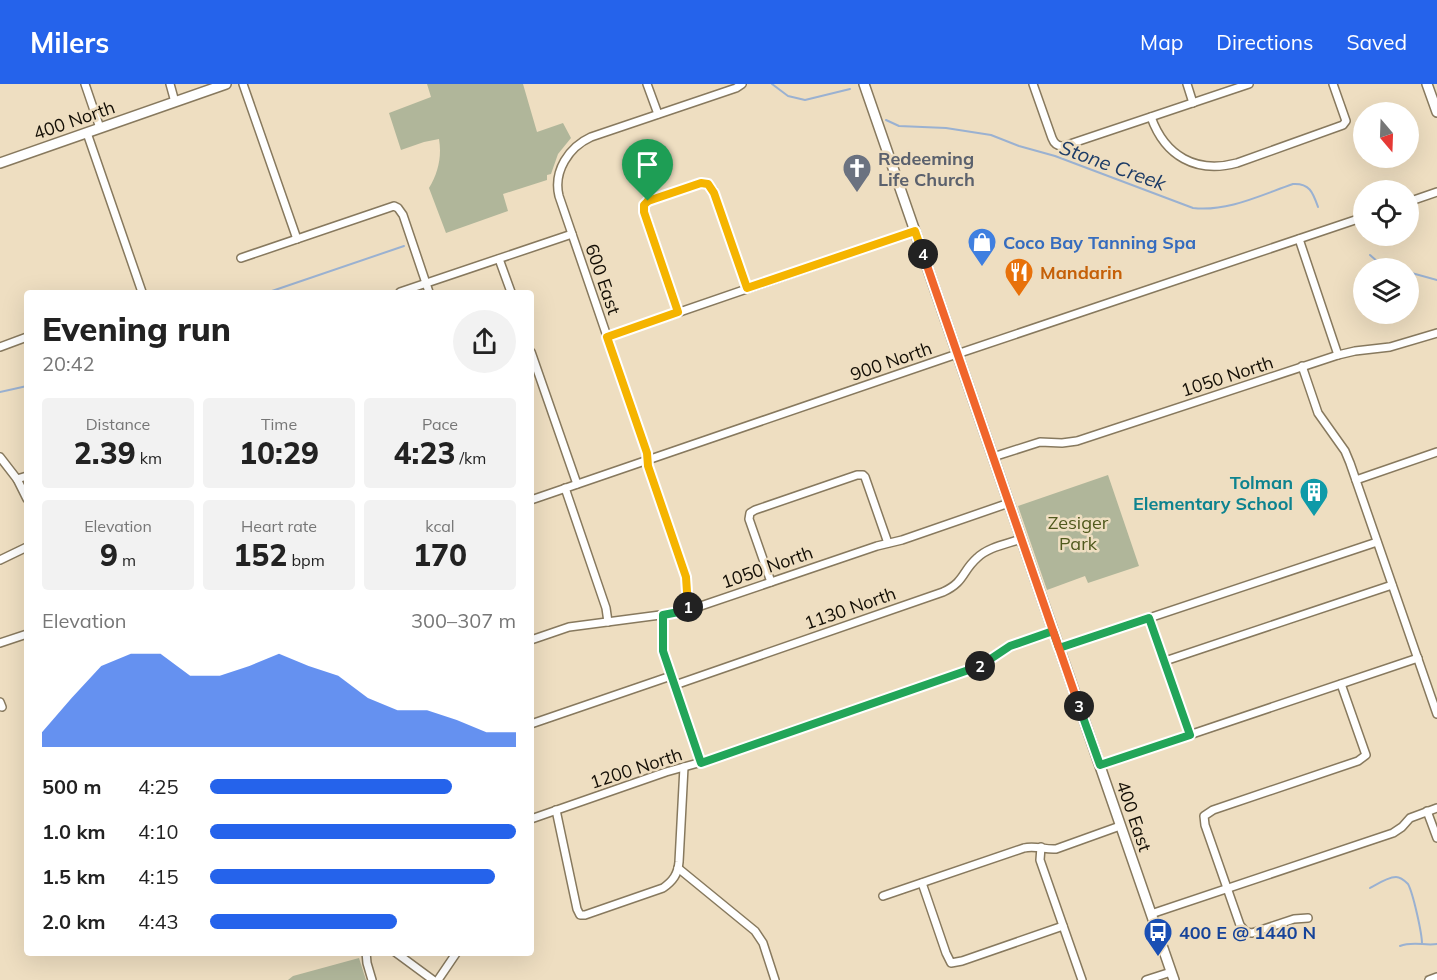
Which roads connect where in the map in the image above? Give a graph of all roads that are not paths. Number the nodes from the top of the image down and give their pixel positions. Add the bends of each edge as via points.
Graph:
1 (85, 84) edge
2 (170, 84) edge
3 (226, 84) edge
4 (243, 84) edge
5 (647, 84) edge
6 (742, 84) edge
7 (864, 84) edge
8 (1033, 84) edge
9 (1187, 84) edge
10 (1249, 84) edge
11 (1333, 84) edge
12 (1431, 88) edge
13 (175, 102) junction
14 (1193, 103) junction
15 (1437, 112) edge
16 (658, 114) junction
17 (1151, 117) junction
18 (100, 128) junction
19 (87, 133) junction
20 (0, 163) edge
21 (1437, 192) edge
22 (1419, 198) edge
23 (1353, 221) edge
24 (915, 231) junction
25 (572, 234) junction
26 (297, 239) junction
27 (1299, 239) junction
28 (241, 258) dead end
29 (499, 259) junction
30 (426, 284) junction
31 (747, 288) junction
32 (141, 290) edge
33 (406, 290) edge
34 (428, 290) edge
35 (509, 290) edge
36 (678, 312) junction
37 (1437, 333) edge
38 (607, 337) junction
39 (24, 338) edge
40 (0, 346) edge
41 (957, 354) junction
42 (1338, 355) junction
43 (534, 361) edge
44 (1302, 366) junction
45 (1437, 453) edge
46 (0, 456) edge
47 (993, 457) junction
48 (647, 460) junction
49 (24, 477) edge
50 (16, 480) junction
51 (1356, 480) junction
52 (577, 484) junction
53 (564, 488) junction
54 (24, 495) edge
55 (534, 499) edge
56 (1009, 503) junction
57 (1021, 539) junction
58 (1377, 542) junction
59 (888, 543) junction
60 (24, 549) edge
61 (0, 561) edge
62 (771, 582) junction
63 (1392, 585) junction
64 (689, 610) junction
65 (663, 615) junction
66 (1149, 618) junction
67 (608, 622) junction
68 (1053, 631) junction
69 (24, 635) edge
70 (534, 639) edge
71 (0, 643) edge
72 (1059, 648) junction
73 (1418, 658) junction
74 (1165, 661) junction
75 (671, 676) junction
76 (1341, 684) junction
77 (675, 685) junction
78 (1437, 714) edge
79 (534, 723) edge
80 (1190, 735) junction
81 (701, 763) junction
82 (1100, 765) junction
83 (684, 767) junction
84 (1437, 808) edge
85 (556, 810) junction
86 (1427, 811) junction
87 (534, 818) edge
88 (1120, 826) junction
89 (1437, 838) edge
90 (1041, 847) junction
91 (678, 868) junction
92 (922, 883) junction
93 (1227, 889) junction
94 (883, 896) dead end
95 (1151, 914) junction
96 (1308, 918) dead end
97 (1063, 926) junction
98 (366, 956) edge
99 (401, 956) edge
100 (454, 956) edge
101 (1172, 976) edge
102 (1437, 977) edge
103 (372, 980) edge
104 (435, 980) edge
105 (776, 980) edge
106 (1082, 980) edge
107 (1146, 980) edge
108 (1429, 980) edge

1 - 18 street
2 - 13 street
3 - 13 main road, 400 North
4 - 26 street
5 - 16 street
6 - 16 street
7 - 24 main road, 400 East
8 - 17 street via 1058,146
9 - 14 street
10 - 14 street
11 - 17 street via 1346,121 1343,125 1230,165 1209,167 1183,159 1166,146
12 - 15 main road
13 - 18 main road, 400 North
14 - 17 street
16 - 25 street, 600 East via 591,137 571,151 559,176 558,192
18 - 19 main road, 400 North
19 - 20 main road, 400 North
19 - 32 street
21 - 22 street
23 - 27 street, 900 North
24 - 31 street
24 - 41 main road, 400 East
25 - 29 street
25 - 38 street, 600 East
26 - 28 street
26 - 30 street via 394,206 403,215
27 - 41 street, 900 North
27 - 42 street
29 - 30 street
29 - 35 street
30 - 33 street
30 - 34 street
31 - 36 street
31 - 36 street via 714,193 708,184 697,184 644,205
36 - 38 street
37 - 42 street, 1050 North via 1390,347
38 - 48 street, 600 East
39 - 40 street
41 - 47 main road, 400 East
41 - 48 street, 900 North
42 - 44 street, 1050 North
43 - 52 street
44 - 47 street, 1050 North via 1082,440 1040,442
44 - 51 street via 1318,413 1345,451
45 - 51 street
46 - 50 street
47 - 56 main road, 400 East
48 - 52 street, 900 North
48 - 64 street, 600 East via 686,577
49 - 50 street
50 - 54 street
51 - 58 street
52 - 53 street, 900 North
53 - 55 street, 900 North
53 - 67 street
56 - 57 main road, 400 East
56 - 59 street, 1050 North
57 - 68 main road, 400 East
57 - 77 street, 1130 North via 979,556 960,581 943,592
58 - 63 street
58 - 66 street
59 - 62 street, 1050 North
59 - 62 street via 866,479 857,475 750,513
60 - 61 street
62 - 64 street, 1050 North
63 - 73 street
63 - 74 street
64 - 65 street, 1050 North
65 - 67 street, 1050 North
65 - 75 street via 662,646
66 - 72 street
66 - 74 street
67 - 70 street, 1050 North via 569,627
68 - 72 main road, 400 East
68 - 81 street, 1200 North via 1010,646 975,668
69 - 71 street
72 - 82 main road, 400 East
73 - 76 street
73 - 78 street
74 - 80 street
75 - 77 street
75 - 79 street
76 - 80 street
76 - 93 street via 1365,755 1358,761 1204,816
77 - 81 street
80 - 82 street
81 - 83 street, 1200 North
82 - 88 main road, 400 East
83 - 85 street, 1200 North
83 - 91 street
84 - 86 street
85 - 87 street, 1200 North
85 - 91 street via 580,915 663,888
86 - 89 street
86 - 93 street via 1410,818 1393,833
88 - 90 street via 1056,849
88 - 95 main road, 400 East
90 - 92 street via 1024,848
90 - 97 street via 1040,860
91 - 105 street via 755,931
92 - 94 street
92 - 97 street via 951,963
93 - 95 street
93 - 96 street via 1246,932
95 - 101 main road, 400 East
97 - 106 street
98 - 103 street
99 - 104 street
100 - 104 street
101 - 107 street
102 - 108 street

